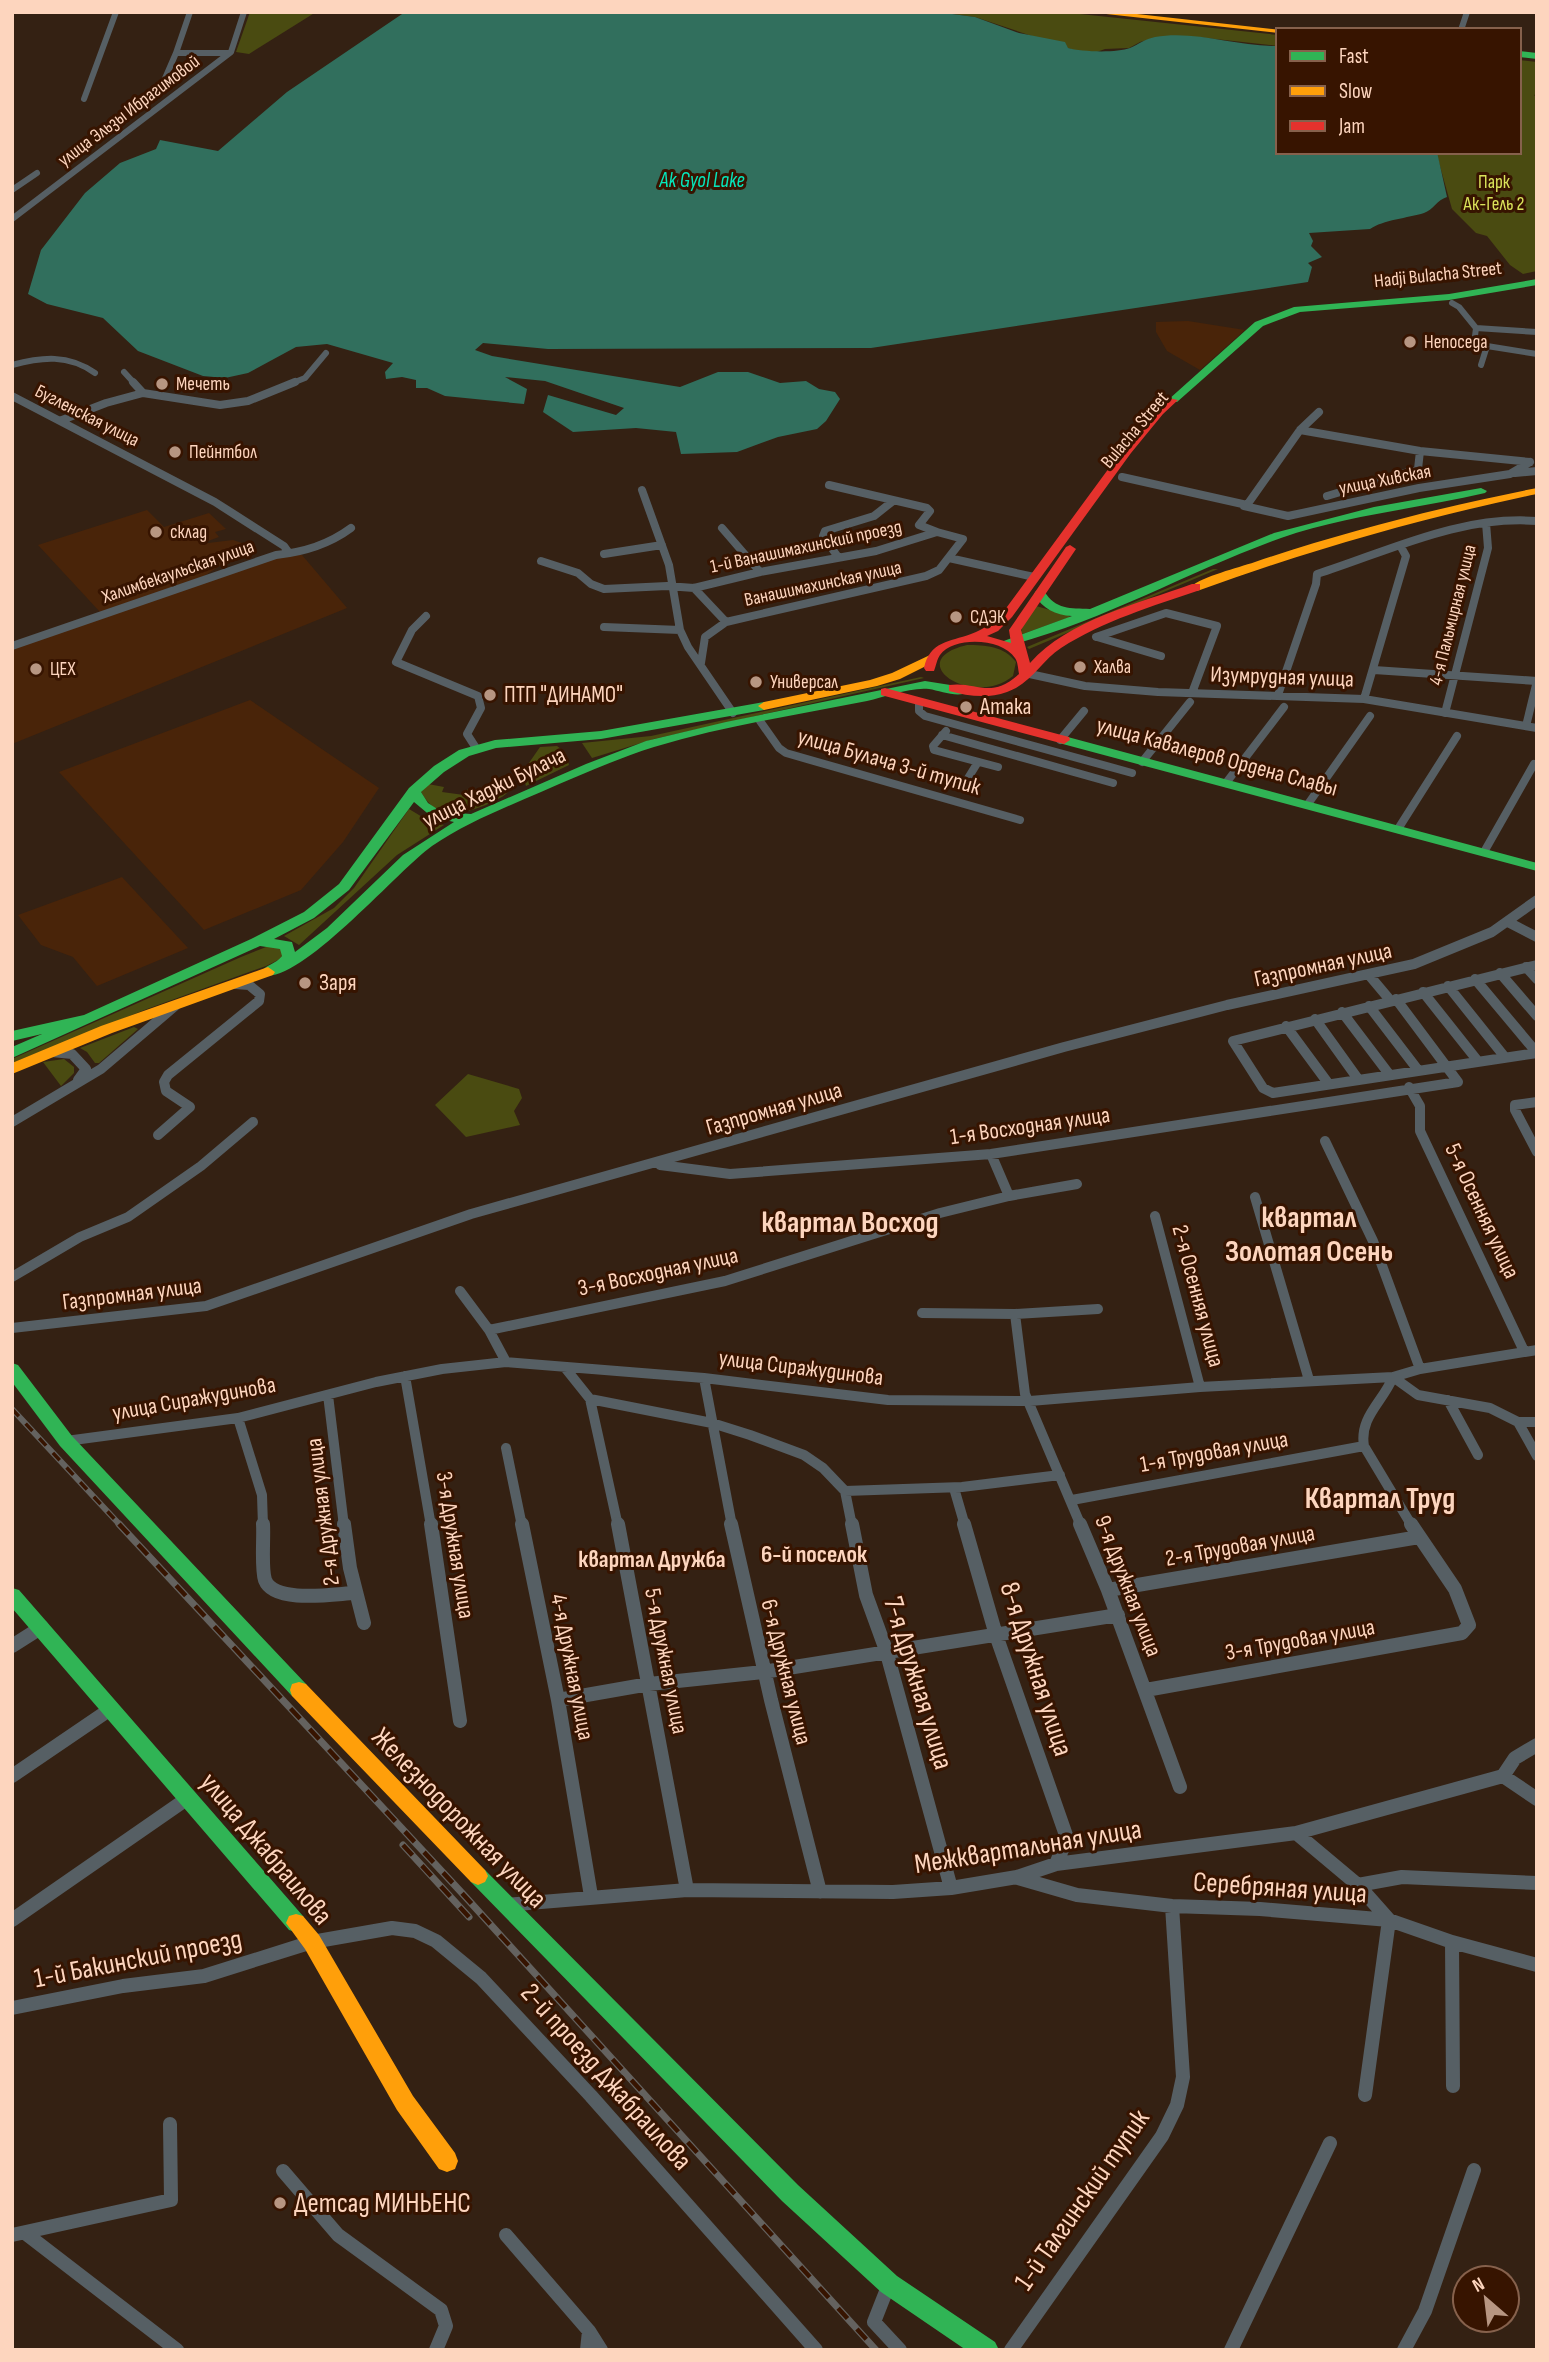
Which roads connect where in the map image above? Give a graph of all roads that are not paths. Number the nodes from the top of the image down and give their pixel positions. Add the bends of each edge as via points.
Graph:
1 (116, 12) edge
2 (190, 12) edge
3 (244, 12) edge
4 (1092, 12) edge
5 (1119, 13) edge
6 (1276, 29) edge
7 (1276, 31) edge
8 (176, 53) junction
9 (229, 53) junction
10 (163, 83) dead end
11 (84, 99) dead end
12 (37, 173) dead end
13 (12, 190) edge
14 (12, 219) edge
15 (1537, 282) edge
16 (1537, 288) edge
17 (1452, 303) junction
18 (1346, 308) junction
19 (1476, 328) junction
20 (1537, 332) edge
21 (1487, 346) junction
22 (326, 353) dead end
23 (1537, 354) edge
24 (12, 365) edge
25 (1481, 365) dead end
26 (124, 372) dead end
27 (95, 373) dead end
28 (143, 393) junction
29 (12, 396) edge
30 (1319, 412) dead end
31 (62, 420) junction
32 (1300, 430) junction
33 (1420, 451) junction
34 (1534, 461) edge
35 (1537, 471) edge
36 (1510, 474) junction
37 (1115, 476) junction
38 (1537, 483) edge
39 (829, 485) dead end
40 (642, 490) dead end
41 (1537, 491) edge
42 (1327, 496) dead end
43 (893, 501) junction
44 (1246, 505) junction
45 (1537, 521) edge
46 (1486, 523) junction
47 (351, 528) dead end
48 (722, 528) dead end
49 (937, 532) junction
50 (963, 539) joint
51 (662, 545) junction
52 (1401, 547) junction
53 (289, 553) junction
54 (604, 554) dead end
55 (838, 557) junction
56 (949, 558) junction
57 (541, 561) dead end
58 (760, 572) junction
59 (1041, 584) junction
60 (675, 586) junction
61 (694, 588) junction
62 (1097, 610) junction
63 (426, 616) dead end
64 (726, 622) junction
65 (604, 627) dead end
66 (680, 630) junction
67 (970, 640) junction
68 (1008, 642) junction
69 (12, 646) edge
70 (1161, 656) dead end
71 (930, 659) junction
72 (701, 663) junction
73 (1025, 666) junction
74 (1374, 670) junction
75 (1455, 675) junction
76 (1537, 681) edge
77 (963, 691) junction
78 (886, 692) junction
79 (1278, 695) junction
80 (1191, 697) junction
81 (1364, 699) junction
82 (919, 702) junction
83 (1284, 707) dead end
84 (1084, 711) dead end
85 (733, 713) junction
86 (1445, 713) junction
87 (1370, 716) dead end
88 (760, 721) junction
89 (951, 723) junction
90 (1526, 726) junction
91 (1537, 728) edge
92 (942, 735) junction
93 (1457, 736) dead end
94 (551, 739) junction
95 (1059, 744) junction
96 (476, 748) junction
97 (978, 762) junction
98 (1534, 764) dead end
99 (998, 767) dead end
100 (1137, 768) junction
101 (582, 770) junction
102 (965, 783) dead end
103 (1113, 783) dead end
104 (1226, 783) junction
105 (414, 791) junction
106 (1308, 804) junction
107 (478, 816) junction
108 (1020, 820) dead end
109 (1398, 829) junction
110 (1484, 852) junction
111 (1537, 867) edge
112 (1537, 900) edge
113 (1508, 922) junction
114 (1537, 937) edge
115 (259, 941) junction
116 (1532, 966) edge
117 (280, 968) junction
118 (1500, 973) junction
119 (1369, 975) junction
120 (1475, 979) junction
121 (1537, 979) edge
122 (236, 984) junction
123 (1448, 986) junction
124 (1423, 992) junction
125 (1393, 1000) junction
126 (177, 1004) junction
127 (1369, 1006) junction
128 (1342, 1012) junction
129 (1537, 1016) edge
130 (1315, 1019) junction
131 (1286, 1026) junction
132 (30, 1041) edge
133 (12, 1053) edge
134 (1504, 1056) junction
135 (1477, 1060) junction
136 (1449, 1067) junction
137 (12, 1069) edge
138 (1418, 1070) junction
139 (1389, 1074) junction
140 (1358, 1079) junction
141 (1328, 1083) junction
142 (1409, 1087) junction
143 (63, 1093) junction
144 (1537, 1102) edge
145 (12, 1122) edge
146 (253, 1122) dead end
147 (158, 1135) dead end
148 (1325, 1141) dead end
149 (1537, 1152) edge
150 (992, 1154) junction
151 (653, 1165) junction
152 (1077, 1184) dead end
153 (1009, 1196) junction
154 (1255, 1197) dead end
155 (1155, 1216) dead end
156 (12, 1277) edge
157 (460, 1291) dead end
158 (1098, 1309) dead end
159 (922, 1313) dead end
160 (1015, 1314) junction
161 (12, 1328) edge
162 (489, 1330) junction
163 (1530, 1351) edge
164 (506, 1362) junction
165 (12, 1369) edge
166 (566, 1369) junction
167 (1420, 1369) junction
168 (405, 1376) junction
169 (1393, 1377) junction
170 (705, 1378) junction
171 (1308, 1380) junction
172 (1200, 1387) junction
173 (328, 1395) junction
174 (590, 1399) junction
175 (1448, 1400) junction
176 (1030, 1401) junction
177 (238, 1418) junction
178 (1518, 1422) junction
179 (1537, 1422) edge
180 (712, 1423) junction
181 (66, 1441) junction
182 (1364, 1446) junction
183 (506, 1448) dead end
184 (1478, 1455) dead end
185 (1537, 1456) edge
186 (1060, 1475) junction
187 (954, 1488) junction
188 (845, 1491) junction
189 (1072, 1500) junction
190 (1419, 1537) junction
191 (1108, 1590) junction
192 (354, 1593) junction
193 (12, 1595) edge
194 (1118, 1615) junction
195 (364, 1623) dead end
196 (42, 1628) junction
197 (996, 1635) junction
198 (12, 1646) edge
199 (886, 1650) junction
200 (763, 1672) junction
201 (649, 1684) junction
202 (1146, 1690) junction
203 (558, 1700) junction
204 (113, 1708) junction
205 (460, 1721) dead end
206 (1537, 1745) edge
207 (12, 1776) edge
208 (1503, 1776) junction
209 (1180, 1787) dead end
210 (188, 1798) junction
211 (1537, 1799) edge
212 (1296, 1833) junction
213 (1056, 1864) junction
214 (1017, 1877) junction
215 (1537, 1883) edge
216 (1358, 1885) junction
217 (951, 1888) junction
218 (687, 1890) junction
219 (820, 1892) junction
220 (591, 1896) junction
221 (506, 1905) junction
222 (1172, 1906) junction
223 (12, 1920) edge
224 (1389, 1920) junction
225 (312, 1942) junction
226 (1452, 1942) junction
227 (1537, 1965) edge
228 (12, 2008) edge
229 (1453, 2086) dead end
230 (1365, 2095) dead end
231 (170, 2124) dead end
232 (1330, 2143) dead end
233 (447, 2161) dead end
234 (1474, 2170) dead end
235 (283, 2171) dead end
236 (19, 2234) edge
237 (506, 2235) dead end
238 (889, 2284) junction
239 (589, 2331) junction
240 (177, 2350) edge
241 (436, 2350) edge
242 (587, 2350) edge
243 (601, 2350) edge
244 (816, 2350) edge
245 (900, 2350) edge
246 (987, 2350) edge
247 (1011, 2350) edge
248 (1231, 2350) edge
249 (1404, 2350) edge

1 - 11 street
2 - 8 street
3 - 9 street, улица Эльзы Ибрагимовой
4 - 5 main road
5 - 6 main road
5 - 7 main road
8 - 9 street
8 - 10 street
9 - 14 street, улица Эльзы Ибрагимовой
12 - 13 street
15 - 18 main road, Hadji Bulacha Street
16 - 17 main road, Hadji Bulacha Street
17 - 18 main road, Bulacha Street
17 - 19 street
18 - 37 main road, Bulacha Street via 1305,315 1271,328 1177,409
19 - 20 street
19 - 21 street via 1474,344
21 - 23 street
21 - 25 street
22 - 28 street via 305,378 248,401 220,405
24 - 27 street via 37,358 70,359
26 - 28 street
28 - 31 street
29 - 31 street, Бугленская улица
30 - 32 street
31 - 53 street, Бугленская улица via 215,502
32 - 33 street
32 - 44 street
33 - 34 street
33 - 42 street via 1418,469
34 - 36 street, улица Хивская
35 - 36 street
36 - 44 street, улица Хивская via 1288,516
37 - 44 street, улица Хивская
37 - 59 main road, Bulacha Street
38 - 62 main road via 1311,525 1251,545
39 - 43 street
40 - 51 street
41 - 73 main road, улица Хаджи Булача via 1329,541 1067,639
43 - 49 street via 928,509 919,525
43 - 55 street via 875,518 824,531
45 - 46 street
46 - 52 street
46 - 75 street, 4-я Пальмирная улица via 1488,548
47 - 53 street, Халимбекаульская улица via 335,540
48 - 58 street
49 - 50 street, 1-й Ванашимахинский проезд
49 - 55 street, 1-й Ванашимахинский проезд
50 - 56 street, Ванашимахинская улица
51 - 54 street
51 - 60 street
52 - 74 street via 1406,556
52 - 79 street via 1317,575
53 - 69 street, Халимбекаульская улица
55 - 58 street, 1-й Ванашимахинский проезд
56 - 59 street
56 - 64 street, Ванашимахинская улица via 939,570 906,583
57 - 60 street, 1-й Ванашимахинский проезд via 578,573 596,587
58 - 61 street, 1-й Ванашимахинский проезд
59 - 62 main road via 1045,603 1061,611
59 - 67 main road, Bulacha Street via 987,632
59 - 68 main road, Bulacha Street
60 - 61 street, 1-й Ванашимахинский проезд
60 - 66 street
61 - 64 street
62 - 68 main road
63 - 96 street via 412,630 396,662 478,696 481,708 467,734
64 - 72 street, Ванашимахинская улица via 703,637
65 - 66 street
66 - 72 street
67 - 68 main road
67 - 71 main road, Bulacha Street via 947,645
68 - 73 main road
70 - 80 street via 1097,637 1166,613 1217,626
71 - 77 main road via 936,678
71 - 85 main road, улица Хаджи Булача via 873,683
72 - 85 street
73 - 77 main road, улица Хаджи Булача via 1019,681 1003,690
73 - 80 street, Изумрудная улица via 1085,686
74 - 75 street
74 - 81 street
75 - 76 street
75 - 86 street, 4-я Пальмирная улица
76 - 90 street
77 - 78 main road, улица Хаджи Булача via 925,685
78 - 82 main road, улица Кавалеров Ордена Славы
78 - 88 main road, улица Хаджи Булача
79 - 80 street, Изумрудная улица
79 - 81 street, Изумрудная улица
80 - 100 street
81 - 86 street, Изумрудная улица
82 - 89 street via 921,714
82 - 95 main road, улица Кавалеров Ордена Славы
83 - 104 street
84 - 95 street
85 - 94 main road, улица Хаджи Булача via 628,732
86 - 90 street, Изумрудная улица
87 - 106 street
88 - 101 main road, улица Хаджи Булача via 640,747
88 - 108 street, улица Булача 3-й тупик via 786,753
89 - 92 street
89 - 95 street
90 - 91 street, Изумрудная улица
92 - 97 street via 934,750
92 - 103 street
93 - 109 street
94 - 96 main road, улица Хаджи Булача
94 - 101 main road via 577,747 584,757
95 - 100 main road, улица Кавалеров Ордена Славы
96 - 105 main road, улица Хаджи Булача via 433,772
97 - 99 street
97 - 102 street
98 - 110 street
100 - 104 main road, улица Кавалеров Ордена Славы
101 - 107 main road, улица Хаджи Булача
104 - 106 main road, улица Кавалеров Ордена Славы
105 - 107 main road via 422,807 441,817
105 - 115 main road, улица Хаджи Булача via 350,882 320,908
106 - 109 main road, улица Кавалеров Ордена Славы
107 - 117 main road, улица Хаджи Булача via 397,867 317,943
109 - 110 main road, улица Кавалеров Ордена Славы
110 - 111 main road, улица Кавалеров Ордена Славы
112 - 113 street, Газпромная улица
113 - 114 street
113 - 119 street, Газпромная улица via 1462,947
115 - 117 main road via 287,945 291,953
115 - 132 main road, улица Хаджи Булача
116 - 118 street
116 - 121 street
117 - 122 main road, улица Хаджи Булача
118 - 120 street
118 - 129 street
119 - 125 street
119 - 151 street, Газпромная улица via 1064,1047
120 - 123 street
120 - 134 street via 1537,1053
122 - 126 main road, улица Хаджи Булача
122 - 147 street via 253,988 260,994 259,1001 165,1079 170,1095 190,1107
123 - 124 street
123 - 134 street
124 - 125 street
124 - 135 street
125 - 127 street
125 - 136 street
126 - 132 main road, улица Хаджи Булача
126 - 143 street via 101,1069
127 - 128 street
127 - 138 street
128 - 130 street
128 - 139 street
130 - 131 street
130 - 140 street
131 - 141 street
131 - 141 street via 1237,1039 1234,1045 1266,1092
132 - 133 main road, улица Хаджи Булача
132 - 137 main road, улица Хаджи Булача
132 - 143 street via 72,1054 86,1069
134 - 135 street
135 - 136 street
136 - 138 street
136 - 142 street, 1-я Восходная улица via 1458,1082
138 - 139 street
139 - 140 street
140 - 141 street
142 - 150 street, 1-я Восходная улица
142 - 163 street, 5-я Осенняя улица via 1420,1106 1420,1130
143 - 145 street
144 - 149 street via 1515,1105
146 - 156 street via 201,1166 128,1217 80,1237
148 - 167 street via 1368,1231
150 - 151 street, 1-я Восходная улица via 730,1174
150 - 153 street
151 - 161 street, Газпромная улица via 471,1214 205,1306
152 - 153 street, 3-я Восходная улица
153 - 162 street, 3-я Восходная улица via 893,1226 725,1281
154 - 171 street
155 - 172 street, 2-я Осенняя улица
157 - 162 street
158 - 160 street
159 - 160 street
160 - 176 street, 9-я Дружная улица via 1025,1394
162 - 164 street
163 - 167 street, улица Сиражудинова
164 - 166 street, улица Сиражудинова
164 - 168 street, улица Сиражудинова
165 - 181 main road, Железнодорожная улица
166 - 170 street, улица Сиражудинова
166 - 174 street
167 - 169 street, улица Сиражудинова
168 - 173 street, улица Сиражудинова
168 - 205 street, 3-я Дружная улица
169 - 171 street, улица Сиражудинова
169 - 175 street via 1411,1392
169 - 182 street via 1386,1395 1362,1425
170 - 176 street, улица Сиражудинова via 888,1400
170 - 180 street, 6-я Дружная улица
171 - 172 street, улица Сиражудинова
172 - 176 street, улица Сиражудинова
173 - 177 street, улица Сиражудинова
173 - 192 street, 2-я Дружная улица
174 - 180 street
174 - 201 street, 5-я Дружная улица
175 - 178 street via 1490,1408
175 - 184 street
176 - 186 street, 9-я Дружная улица
177 - 181 street, улица Сиражудинова
177 - 192 street via 262,1495 269,1587 280,1594
178 - 179 street
178 - 185 street
180 - 188 street via 804,1455
180 - 200 street, 6-я Дружная улица
181 - 221 main road, Железнодорожная улица
182 - 189 street, 1-я Трудовая улица
182 - 190 street
183 - 203 street, 4-я Дружная улица
186 - 187 street
186 - 189 street, 9-я Дружная улица
187 - 188 street
187 - 197 street, 8-я Дружная улица
188 - 199 street, 7-я Дружная улица via 866,1595
189 - 191 street, 9-я Дружная улица
190 - 191 street, 2-я Трудовая улица
190 - 202 street, 3-я Трудовая улица via 1445,1571 1467,1615 1469,1625 1462,1633
191 - 194 street, 9-я Дружная улица
192 - 195 street, 2-я Дружная улица
193 - 196 main road, улица Джабраилова
194 - 197 street
194 - 202 street, 9-я Дружная улица
196 - 198 street
196 - 204 main road, улица Джабраилова
197 - 199 street
197 - 213 street, 8-я Дружная улица via 1067,1838
199 - 200 street
199 - 217 street, 7-я Дружная улица
200 - 201 street
200 - 219 street, 6-я Дружная улица
201 - 203 street
201 - 218 street, 5-я Дружная улица
202 - 209 street, 9-я Дружная улица
203 - 220 street, 4-я Дружная улица
204 - 207 street
204 - 210 main road, улица Джабраилова
206 - 208 street via 1515,1758
208 - 211 street
208 - 212 street, Межквартальная улица
210 - 223 street
210 - 225 main road, улица Джабраилова
212 - 213 street, Межквартальная улица
212 - 216 street
213 - 214 street, Межквартальная улица
214 - 217 street, Межквартальная улица
214 - 222 street, Серебряная улица via 1077,1895
215 - 216 street via 1402,1877
216 - 224 street
217 - 219 street, Межквартальная улица
218 - 219 street, Межквартальная улица
218 - 220 street, Межквартальная улица
220 - 221 street, Межквартальная улица
221 - 238 main road, Железнодорожная улица via 790,2193
222 - 224 street, Серебряная улица
222 - 247 street, 1-й Талгинский тупик via 1183,2077 1177,2105 1161,2136
224 - 226 street, Серебряная улица
224 - 230 street
225 - 228 street, 1-й Бакинский проезд via 204,1976
225 - 233 main road, улица Джабраилова via 405,2103
225 - 244 street, 2-й проезд Джабраилова via 392,1928 415,1931 436,1941 481,1978 564,2067
226 - 227 street, Серебряная улица
226 - 229 street
231 - 236 street via 171,2200
232 - 248 street
234 - 249 street via 1425,2311
235 - 241 street via 326,2223 441,2310 446,2326
236 - 240 street
237 - 239 street
238 - 245 street via 874,2322
238 - 246 main road, Железнодорожная улица
239 - 242 street
239 - 243 street

